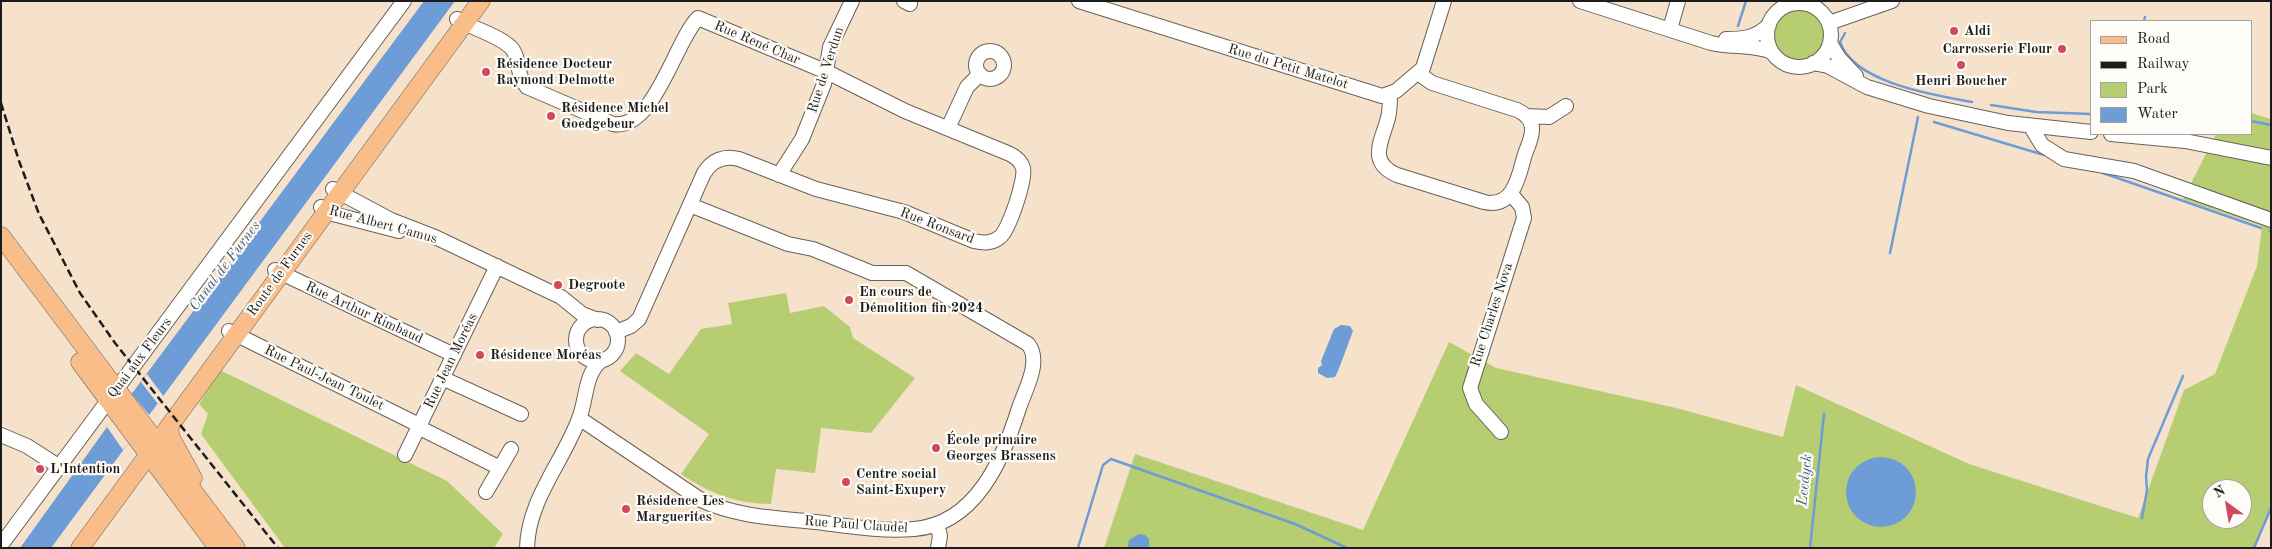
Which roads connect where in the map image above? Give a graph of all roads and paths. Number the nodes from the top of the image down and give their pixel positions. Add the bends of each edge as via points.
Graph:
1 (404, 1) edge
2 (470, 1) edge
3 (481, 1) edge
4 (852, 1) edge
5 (1079, 1) edge
6 (1444, 1) edge
7 (1580, 1) edge
8 (1678, 1) edge
9 (1892, 1) edge
10 (1790, 3) edge
11 (1817, 5) edge
12 (461, 21) junction
13 (1829, 23) junction
14 (1769, 25) junction
15 (1670, 28) junction
16 (1830, 43) junction
17 (1772, 52) junction
18 (1813, 63) junction
19 (827, 72) junction
20 (1418, 73) junction
21 (980, 74) dead end
22 (1880, 92) junction
23 (1390, 94) junction
24 (1566, 106) dead end
25 (1526, 116) junction
26 (2031, 126) junction
27 (948, 128) junction
28 (2090, 132) edge
29 (2122, 135) edge
30 (2271, 158) edge
31 (786, 177) junction
32 (336, 191) junction
33 (1510, 194) junction
34 (690, 205) junction
35 (324, 209) junction
36 (2271, 220) edge
37 (1, 236) edge
38 (445, 242) junction
39 (1, 251) edge
40 (497, 266) junction
41 (278, 272) junction
42 (553, 293) junction
43 (598, 320) junction
44 (616, 332) junction
45 (233, 333) junction
46 (577, 336) junction
47 (579, 350) junction
48 (454, 355) junction
49 (602, 360) junction
50 (442, 378) junction
51 (114, 399) junction
52 (521, 414) dead end
53 (580, 414) junction
54 (419, 426) junction
55 (168, 428) junction
56 (1500, 432) dead end
57 (1, 434) edge
58 (149, 446) junction
59 (511, 449) dead end
60 (405, 455) dead end
61 (58, 466) junction
62 (500, 468) junction
63 (486, 492) dead end
64 (206, 508) junction
65 (937, 524) junction
66 (215, 543) edge
67 (1, 545) edge
68 (70, 548) edge
69 (80, 548) edge
70 (236, 548) edge
71 (527, 548) edge
72 (938, 548) edge

1 - 51 street, Quai aux Fleurs
2 - 12 main road, Route de Furnes
3 - 12 main road, Route de Furnes
4 - 19 street, Rue de Verdun via 830,48
5 - 23 street, Rue du Petit Matelot via 1377,95
6 - 20 street via 1426,61
7 - 15 street
8 - 15 street
9 - 13 street
10 - 11 street
10 - 14 street via 1775,14
11 - 13 street
12 - 19 street, Rue René Char via 511,47 518,59 520,77 527,87 617,124 629,123 639,116 666,78 687,32 698,18
12 - 32 main road, Route de Furnes
13 - 16 street
14 - 15 street via 1755,36 1737,39
14 - 17 street via 1768,40
15 - 17 street via 1716,44
16 - 18 street via 1823,56
16 - 22 street via 1847,67
17 - 18 street via 1790,65
18 - 22 street via 1828,66
19 - 27 street, Rue Ronsard via 898,108
19 - 31 street, Rue de Verdun
20 - 23 street
20 - 25 street via 1432,83 1514,108
21 - 27 street via 967,87
22 - 26 street via 1946,111
23 - 33 street via 1390,110 1378,153 1388,170 1488,203 1502,201
24 - 25 street via 1549,117
25 - 33 street via 1532,131
26 - 28 street
26 - 36 street via 2039,142 2061,158 2128,169
27 - 31 street, Rue Ronsard via 1010,154 1021,163 1022,181 1007,227 996,240 978,242 904,212 816,189
29 - 30 street via 2185,141
31 - 34 street via 739,159 722,158 707,168
32 - 35 main road, Route de Furnes
32 - 38 street, Rue Albert Camus via 391,220
33 - 56 street, Rue Charles Nova via 1522,207 1524,218 1470,388 1476,404
34 - 44 street via 639,319
34 - 65 street, Rue Paul Claudel via 872,273 906,273 1022,340 1033,350 1034,362 998,464 972,500
35 - 38 street, Rue Albert Camus
35 - 41 main road, Route de Furnes
37 - 51 main road
38 - 40 street, Rue Albert Camus
39 - 51 main road
40 - 42 street, Rue Albert Camus
40 - 48 street, Rue Jean Moréas
41 - 45 main road, Route de Furnes
41 - 48 street, Rue Arthur Rimbaud
42 - 43 street, Rue Albert Camus via 582,314
42 - 46 street, Rue Albert Camus via 573,316
43 - 44 street via 607,322
43 - 46 street via 585,324
44 - 49 street via 616,349
45 - 54 street, Rue Paul-Jean Toulet
45 - 55 main road, Route de Furnes
45 - 58 main road, Route de Furnes
46 - 47 street
47 - 49 street via 588,359
47 - 53 street via 583,372
48 - 50 street, Rue Jean Moréas
49 - 53 street via 590,373
50 - 52 street
50 - 54 street, Rue Jean Moréas
51 - 58 main road
51 - 61 street, Quai aux Fleurs
53 - 65 street, Rue Paul Claudel via 691,494 719,507 762,516 877,529 914,529
53 - 71 street via 534,509
54 - 60 street, Rue Jean Moréas
54 - 62 street, Rue Paul-Jean Toulet
55 - 58 main road, Route de Furnes
55 - 64 main road
57 - 61 street
58 - 64 main road
58 - 66 main road
58 - 68 main road, Route de Furnes
58 - 69 main road, Route de Furnes
59 - 62 street
61 - 67 street, Quai aux Fleurs
62 - 63 street
64 - 70 main road
65 - 72 street

